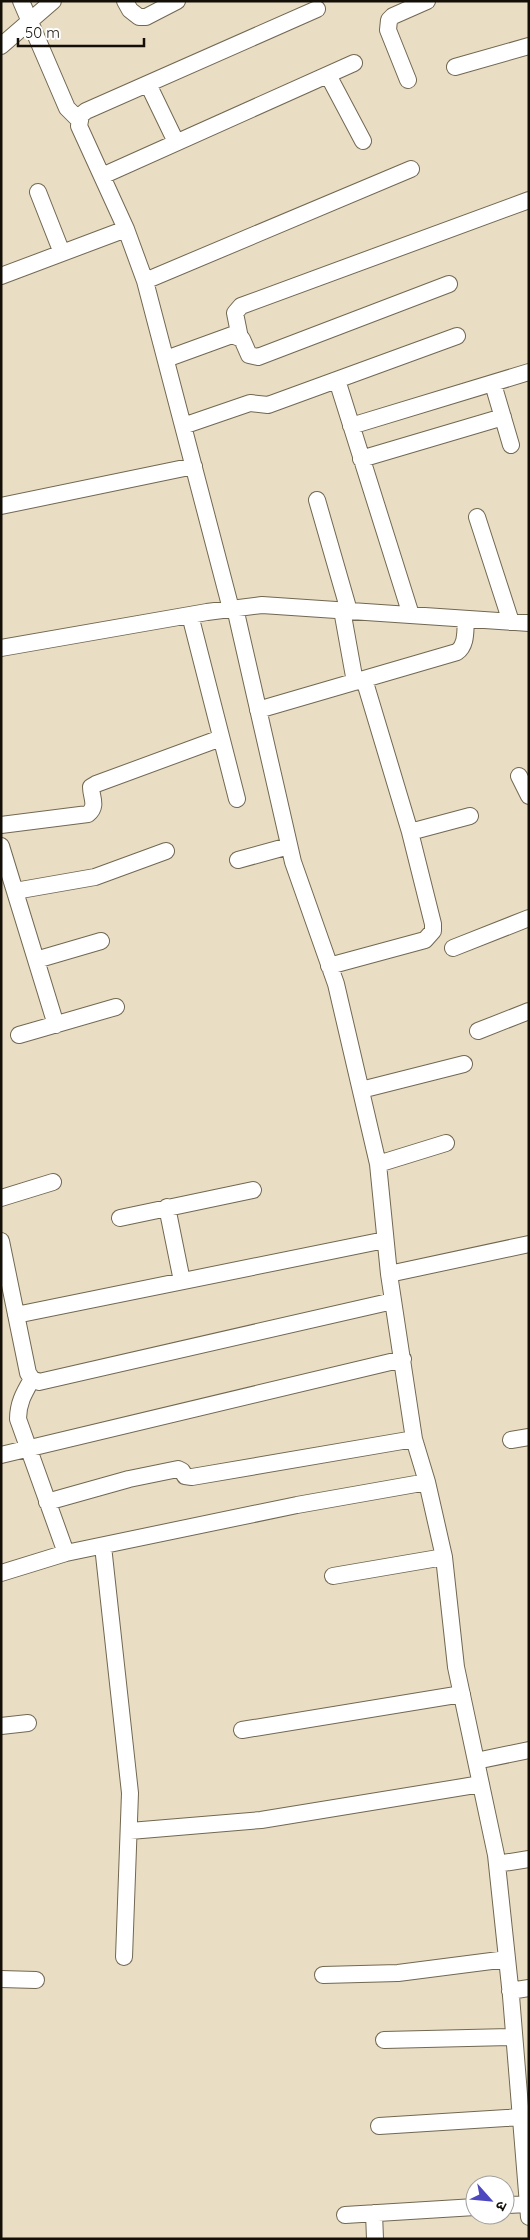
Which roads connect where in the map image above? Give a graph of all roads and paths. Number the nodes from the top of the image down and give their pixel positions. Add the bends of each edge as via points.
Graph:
1 (53, 1) edge
2 (125, 1) edge
3 (177, 1) edge
4 (427, 1) edge
5 (18, 2) edge
6 (318, 9) dead end
7 (30, 21) junction
8 (1, 46) edge
9 (529, 46) edge
10 (354, 64) dead end
11 (454, 67) dead end
12 (328, 75) junction
13 (408, 80) dead end
14 (148, 84) junction
15 (79, 120) junction
16 (363, 140) dead end
17 (176, 142) junction
18 (411, 169) dead end
19 (102, 176) junction
20 (38, 192) dead end
21 (529, 200) edge
22 (126, 230) junction
23 (62, 253) junction
24 (1, 276) edge
25 (145, 281) junction
26 (449, 284) dead end
27 (456, 336) dead end
28 (240, 338) junction
29 (166, 359) junction
30 (529, 372) edge
31 (336, 380) junction
32 (493, 384) junction
33 (502, 417) junction
34 (183, 426) junction
35 (351, 426) junction
36 (511, 445) dead end
37 (361, 459) junction
38 (194, 466) junction
39 (317, 500) dead end
40 (1, 506) edge
41 (477, 517) dead end
42 (233, 608) junction
43 (346, 611) junction
44 (190, 615) junction
45 (411, 615) junction
46 (466, 619) junction
47 (511, 622) junction
48 (529, 623) edge
49 (1, 648) edge
50 (360, 681) junction
51 (258, 710) junction
52 (221, 738) junction
53 (519, 776) dead end
54 (529, 796) edge
55 (237, 799) dead end
56 (470, 816) dead end
57 (1, 824) edge
58 (410, 832) junction
59 (1, 846) edge
60 (289, 846) junction
61 (166, 851) dead end
62 (238, 860) dead end
63 (10, 890) edge
64 (529, 918) edge
65 (101, 941) dead end
66 (454, 948) dead end
67 (36, 960) junction
68 (330, 966) junction
69 (116, 1007) dead end
70 (529, 1011) edge
71 (56, 1025) junction
72 (478, 1031) dead end
73 (19, 1036) dead end
74 (464, 1064) dead end
75 (361, 1090) junction
76 (446, 1143) dead end
77 (378, 1164) junction
78 (53, 1182) dead end
79 (254, 1190) dead end
80 (1, 1198) edge
81 (167, 1207) junction
82 (120, 1218) dead end
83 (385, 1240) junction
84 (1, 1241) edge
85 (529, 1244) edge
86 (389, 1274) junction
87 (182, 1281) junction
88 (6, 1294) edge
89 (393, 1301) junction
90 (16, 1315) junction
91 (403, 1359) junction
92 (32, 1379) junction
93 (529, 1437) edge
94 (414, 1439) junction
95 (511, 1440) dead end
96 (28, 1448) junction
97 (1, 1455) edge
98 (427, 1482) junction
99 (48, 1502) junction
100 (103, 1546) junction
101 (66, 1553) junction
102 (444, 1557) junction
103 (1, 1573) edge
104 (334, 1576) dead end
105 (462, 1694) junction
106 (28, 1723) dead end
107 (1, 1726) edge
108 (242, 1730) dead end
109 (529, 1750) edge
110 (476, 1761) junction
111 (481, 1784) junction
112 (130, 1831) junction
113 (529, 1859) edge
114 (497, 1864) junction
115 (124, 1957) dead end
116 (507, 1959) junction
117 (323, 1974) dead end
118 (1, 1979) edge
119 (36, 1980) dead end
120 (529, 1988) edge
121 (510, 1992) junction
122 (514, 2037) junction
123 (384, 2040) dead end
124 (521, 2117) junction
125 (379, 2126) dead end
126 (465, 2208) edge
127 (515, 2208) edge
128 (528, 2211) edge
129 (374, 2213) junction
130 (345, 2215) dead end
131 (375, 2239) edge

1 - 7 street
2 - 3 street via 138,17
4 - 13 street via 389,20 388,30
5 - 7 street
6 - 14 street
7 - 8 street
7 - 15 street via 67,108
9 - 11 street
10 - 12 street
12 - 16 street
12 - 17 street
14 - 15 street via 86,111
14 - 17 street
15 - 19 street
17 - 19 street
18 - 25 street
19 - 22 street
20 - 23 street
21 - 28 street via 241,306 235,313
22 - 23 street
22 - 25 street
23 - 24 street
25 - 29 street
26 - 28 street via 258,357 250,355
27 - 31 street
28 - 29 street via 232,335
29 - 34 street
30 - 32 street
31 - 34 street via 268,405 250,403
31 - 35 street
32 - 33 street
32 - 35 street
33 - 36 street
33 - 37 street
34 - 38 street
35 - 37 street
37 - 45 street
38 - 40 street
38 - 42 street
39 - 43 street
41 - 47 street
42 - 43 street via 262,605
42 - 44 street
42 - 51 street
43 - 45 street
43 - 50 street
44 - 49 street
44 - 52 street
45 - 46 street
46 - 47 street
46 - 50 street via 464,642 457,652
47 - 48 street
50 - 51 street
50 - 58 street
51 - 60 street
52 - 55 street
52 - 57 street via 96,784 91,787 94,804 88,814
53 - 54 street
56 - 58 street
58 - 68 street via 433,924 430,936
59 - 63 street
60 - 62 street
60 - 68 street
61 - 63 street via 95,877
63 - 67 street
64 - 66 street
65 - 67 street
67 - 71 street
68 - 75 street
69 - 71 street
70 - 72 street
71 - 73 street
74 - 75 street
75 - 77 street
76 - 77 street
77 - 83 street
78 - 80 street
79 - 81 street
81 - 82 street
81 - 87 street
83 - 86 street
83 - 87 street
84 - 88 street
85 - 86 street
86 - 89 street
87 - 90 street
88 - 90 street
89 - 91 street
89 - 92 street via 46,1382
90 - 92 street
91 - 94 street
91 - 96 street
92 - 96 street via 18,1408 18,1420
93 - 95 street
94 - 98 street
94 - 99 street via 192,1477 178,1470 129,1479
96 - 97 street
96 - 99 street
98 - 100 street
98 - 102 street
99 - 101 street
100 - 101 street
100 - 112 street via 129,1767
101 - 103 street
102 - 104 street
102 - 105 street
105 - 108 street
105 - 110 street
106 - 107 street
109 - 110 street
110 - 111 street
111 - 112 street via 261,1820
111 - 114 street
112 - 115 street
113 - 114 street
114 - 116 street
116 - 117 street via 398,1973
116 - 121 street
118 - 119 street
120 - 121 street
121 - 122 street
122 - 123 street
122 - 124 street
124 - 125 street
124 - 128 street
126 - 129 street
127 - 128 street
129 - 130 street
129 - 131 street

